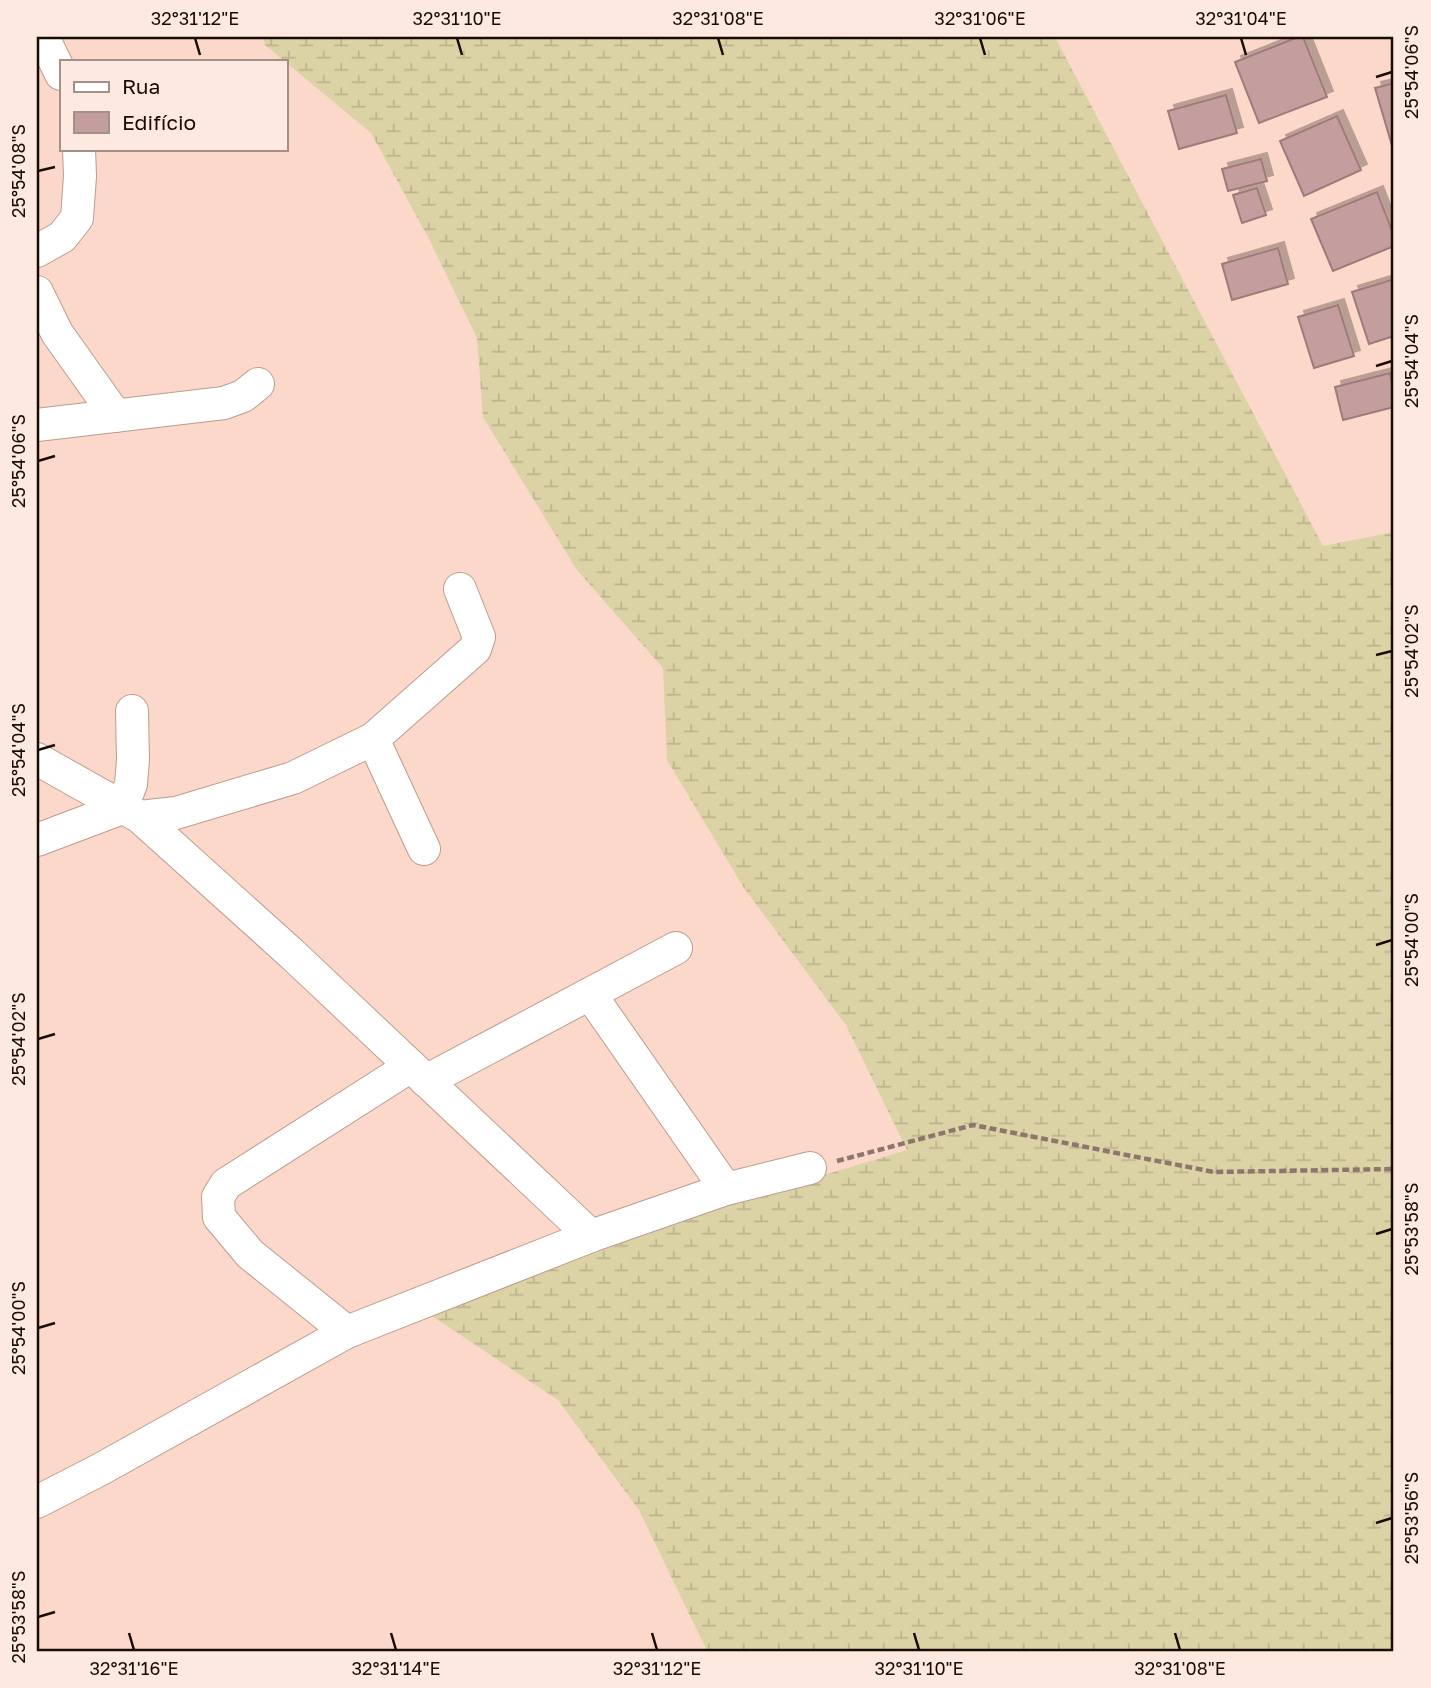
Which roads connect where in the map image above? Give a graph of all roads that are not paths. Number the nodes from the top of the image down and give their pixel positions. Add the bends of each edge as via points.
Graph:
1 (43, 37) edge
2 (60, 72) edge
3 (79, 150) edge
4 (37, 251) edge
5 (37, 292) edge
6 (258, 384) dead end
7 (116, 416) junction
8 (37, 425) edge
9 (460, 589) dead end
10 (132, 711) dead end
11 (373, 739) junction
12 (37, 759) edge
13 (131, 813) junction
14 (37, 840) edge
15 (424, 849) dead end
16 (677, 948) dead end
17 (590, 994) junction
18 (419, 1074) junction
19 (810, 1168) road end
20 (726, 1189) junction
21 (590, 1236) junction
22 (347, 1332) junction
23 (37, 1502) edge

1 - 2 street
3 - 4 street via 77,218 62,237
5 - 7 street via 57,333
6 - 7 street via 243,396 224,402
7 - 8 street
9 - 11 street via 479,636 475,649
10 - 13 street
11 - 13 street via 293,778 176,813
11 - 15 street
12 - 13 street
13 - 14 street
13 - 18 street via 292,954
16 - 17 street
17 - 18 street
17 - 20 street
18 - 21 street
18 - 22 street via 226,1184 218,1197 219,1217 250,1254
19 - 20 street
20 - 21 street
21 - 22 street
22 - 23 street

